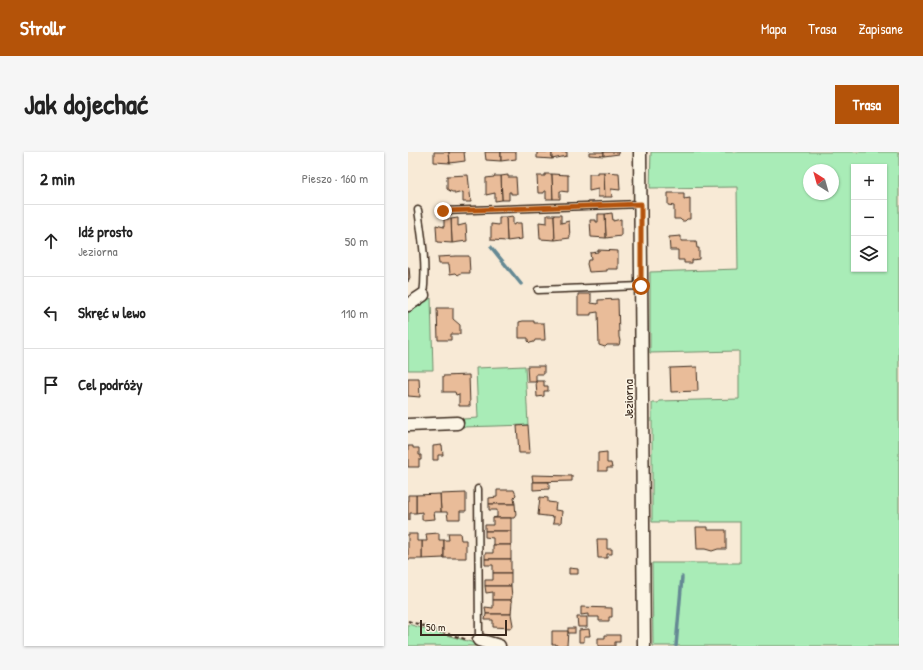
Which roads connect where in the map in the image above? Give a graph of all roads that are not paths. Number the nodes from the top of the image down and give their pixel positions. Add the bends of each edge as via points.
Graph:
1 (640, 152) edge
2 (641, 204) junction
3 (418, 210) dead end
4 (443, 211) dead end
5 (641, 286) junction
6 (538, 290) dead end
7 (423, 295) joint
8 (408, 305) edge
9 (457, 423) dead end
10 (408, 425) edge
11 (478, 490) dead end
12 (479, 640) joint
13 (500, 646) edge
14 (644, 646) edge

1 - 2 street, Jeziorna
2 - 4 lane
2 - 5 street, Jeziorna
3 - 7 lane via 424,266
5 - 6 lane
5 - 14 street, Jeziorna
7 - 8 street
9 - 10 street
11 - 12 lane
12 - 13 street

